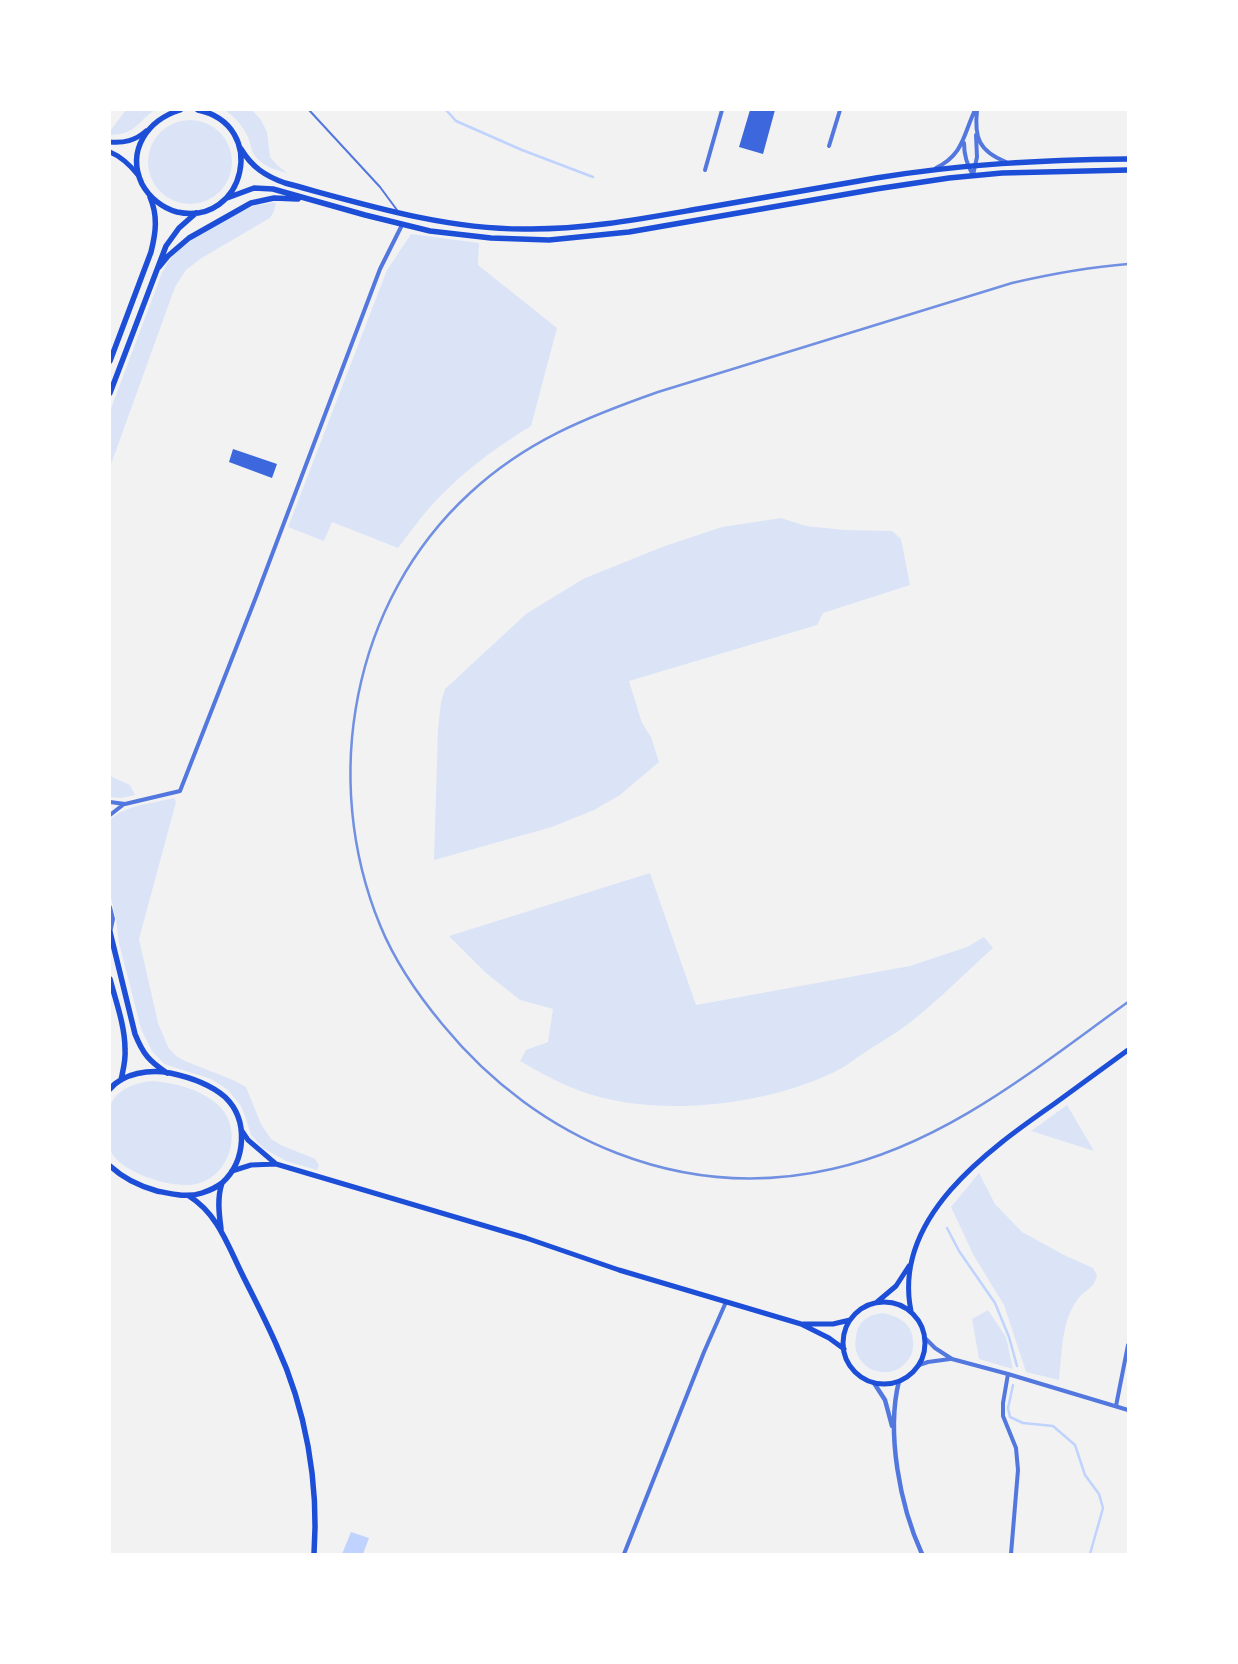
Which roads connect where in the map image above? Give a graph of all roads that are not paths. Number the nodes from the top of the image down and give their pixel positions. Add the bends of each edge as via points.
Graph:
1 (180, 110) edge
2 (198, 110) edge
3 (308, 110) edge
4 (722, 110) edge
5 (840, 110) edge
6 (976, 110) edge
7 (148, 130) junction
8 (976, 130) junction
9 (964, 140) junction
10 (110, 142) edge
11 (829, 146) dead end
12 (240, 149) junction
13 (110, 152) edge
14 (1128, 159) edge
15 (1006, 162) junction
16 (977, 164) junction
17 (968, 166) junction
18 (934, 169) junction
19 (705, 170) dead end
20 (1128, 170) edge
21 (140, 176) junction
22 (973, 176) junction
23 (148, 192) junction
24 (227, 198) junction
25 (305, 199) junction
26 (196, 213) junction
27 (400, 214) junction
28 (402, 225) junction
29 (156, 270) junction
30 (110, 361) edge
31 (110, 393) edge
32 (110, 802) edge
33 (125, 804) junction
34 (110, 815) edge
35 (110, 907) edge
36 (110, 932) edge
37 (110, 979) edge
38 (1128, 1050) edge
39 (167, 1072) junction
40 (121, 1080) junction
41 (110, 1090) edge
42 (242, 1131) junction
43 (276, 1164) junction
44 (110, 1166) edge
45 (232, 1171) junction
46 (222, 1182) junction
47 (188, 1196) junction
48 (222, 1231) junction
49 (911, 1264) junction
50 (726, 1302) junction
51 (877, 1302) junction
52 (911, 1311) junction
53 (850, 1320) junction
54 (802, 1324) junction
55 (926, 1339) junction
56 (1128, 1345) edge
57 (844, 1349) junction
58 (952, 1359) junction
59 (919, 1365) junction
60 (1008, 1374) junction
61 (900, 1382) junction
62 (874, 1383) junction
63 (1116, 1406) junction
64 (1128, 1410) edge
65 (894, 1433) junction
66 (314, 1554) edge
67 (624, 1554) edge
68 (922, 1554) edge
69 (1011, 1554) edge

1 - 7 main road via 157,120
2 - 12 main road via 219,118 228,126
3 - 27 lane via 380,187
4 - 19 street
5 - 11 street
6 - 8 street
6 - 9 street
7 - 10 main road via 134,140
7 - 21 main road via 138,152
8 - 15 street via 989,154
8 - 16 street
9 - 17 street
9 - 18 street via 952,158
12 - 24 main road via 240,175
12 - 27 main road via 254,166 272,179
13 - 21 main road
14 - 15 main road
15 - 16 main road
16 - 17 main road
16 - 22 street
17 - 18 main road
17 - 22 street
18 - 27 main road via 577,228 492,228
20 - 22 main road via 1059,170
21 - 23 main road
22 - 28 main road via 910,183 629,232 576,238 491,238
23 - 26 main road via 164,207
23 - 30 main road via 156,219 151,252
24 - 25 main road via 263,188
24 - 26 main road
25 - 28 main road
25 - 29 main road via 274,198 251,204 188,238
26 - 29 main road via 171,237
28 - 33 street via 380,269 180,791
29 - 31 main road
32 - 33 street
33 - 34 street
35 - 36 street via 113,918
36 - 39 main road via 135,1034 152,1062
37 - 40 main road via 125,1048
38 - 49 main road via 976,1163 946,1195 925,1227
39 - 40 main road via 146,1072
39 - 42 main road via 216,1090 231,1104
40 - 41 main road
42 - 43 main road
42 - 45 main road
43 - 45 main road via 251,1165
43 - 50 main road via 526,1238
44 - 47 main road via 147,1188
45 - 46 main road
46 - 47 main road
46 - 48 main road via 219,1202
47 - 48 main road via 205,1208
48 - 66 main road via 277,1344 298,1402 311,1460 316,1532
49 - 51 main road via 896,1286
49 - 52 main road via 908,1298
50 - 54 main road
50 - 67 street
51 - 52 main road via 895,1303
51 - 53 main road
52 - 55 main road via 921,1324
53 - 54 main road via 833,1324
53 - 57 main road via 844,1334
54 - 57 main road
55 - 58 street
55 - 59 main road
56 - 63 street
57 - 62 main road via 854,1370
58 - 59 street
58 - 60 street
59 - 61 main road
60 - 63 street
60 - 69 street via 1003,1416 1016,1448 1018,1470
61 - 62 main road
61 - 65 street via 894,1403
62 - 65 street via 885,1400
63 - 64 street
65 - 68 street via 902,1495

